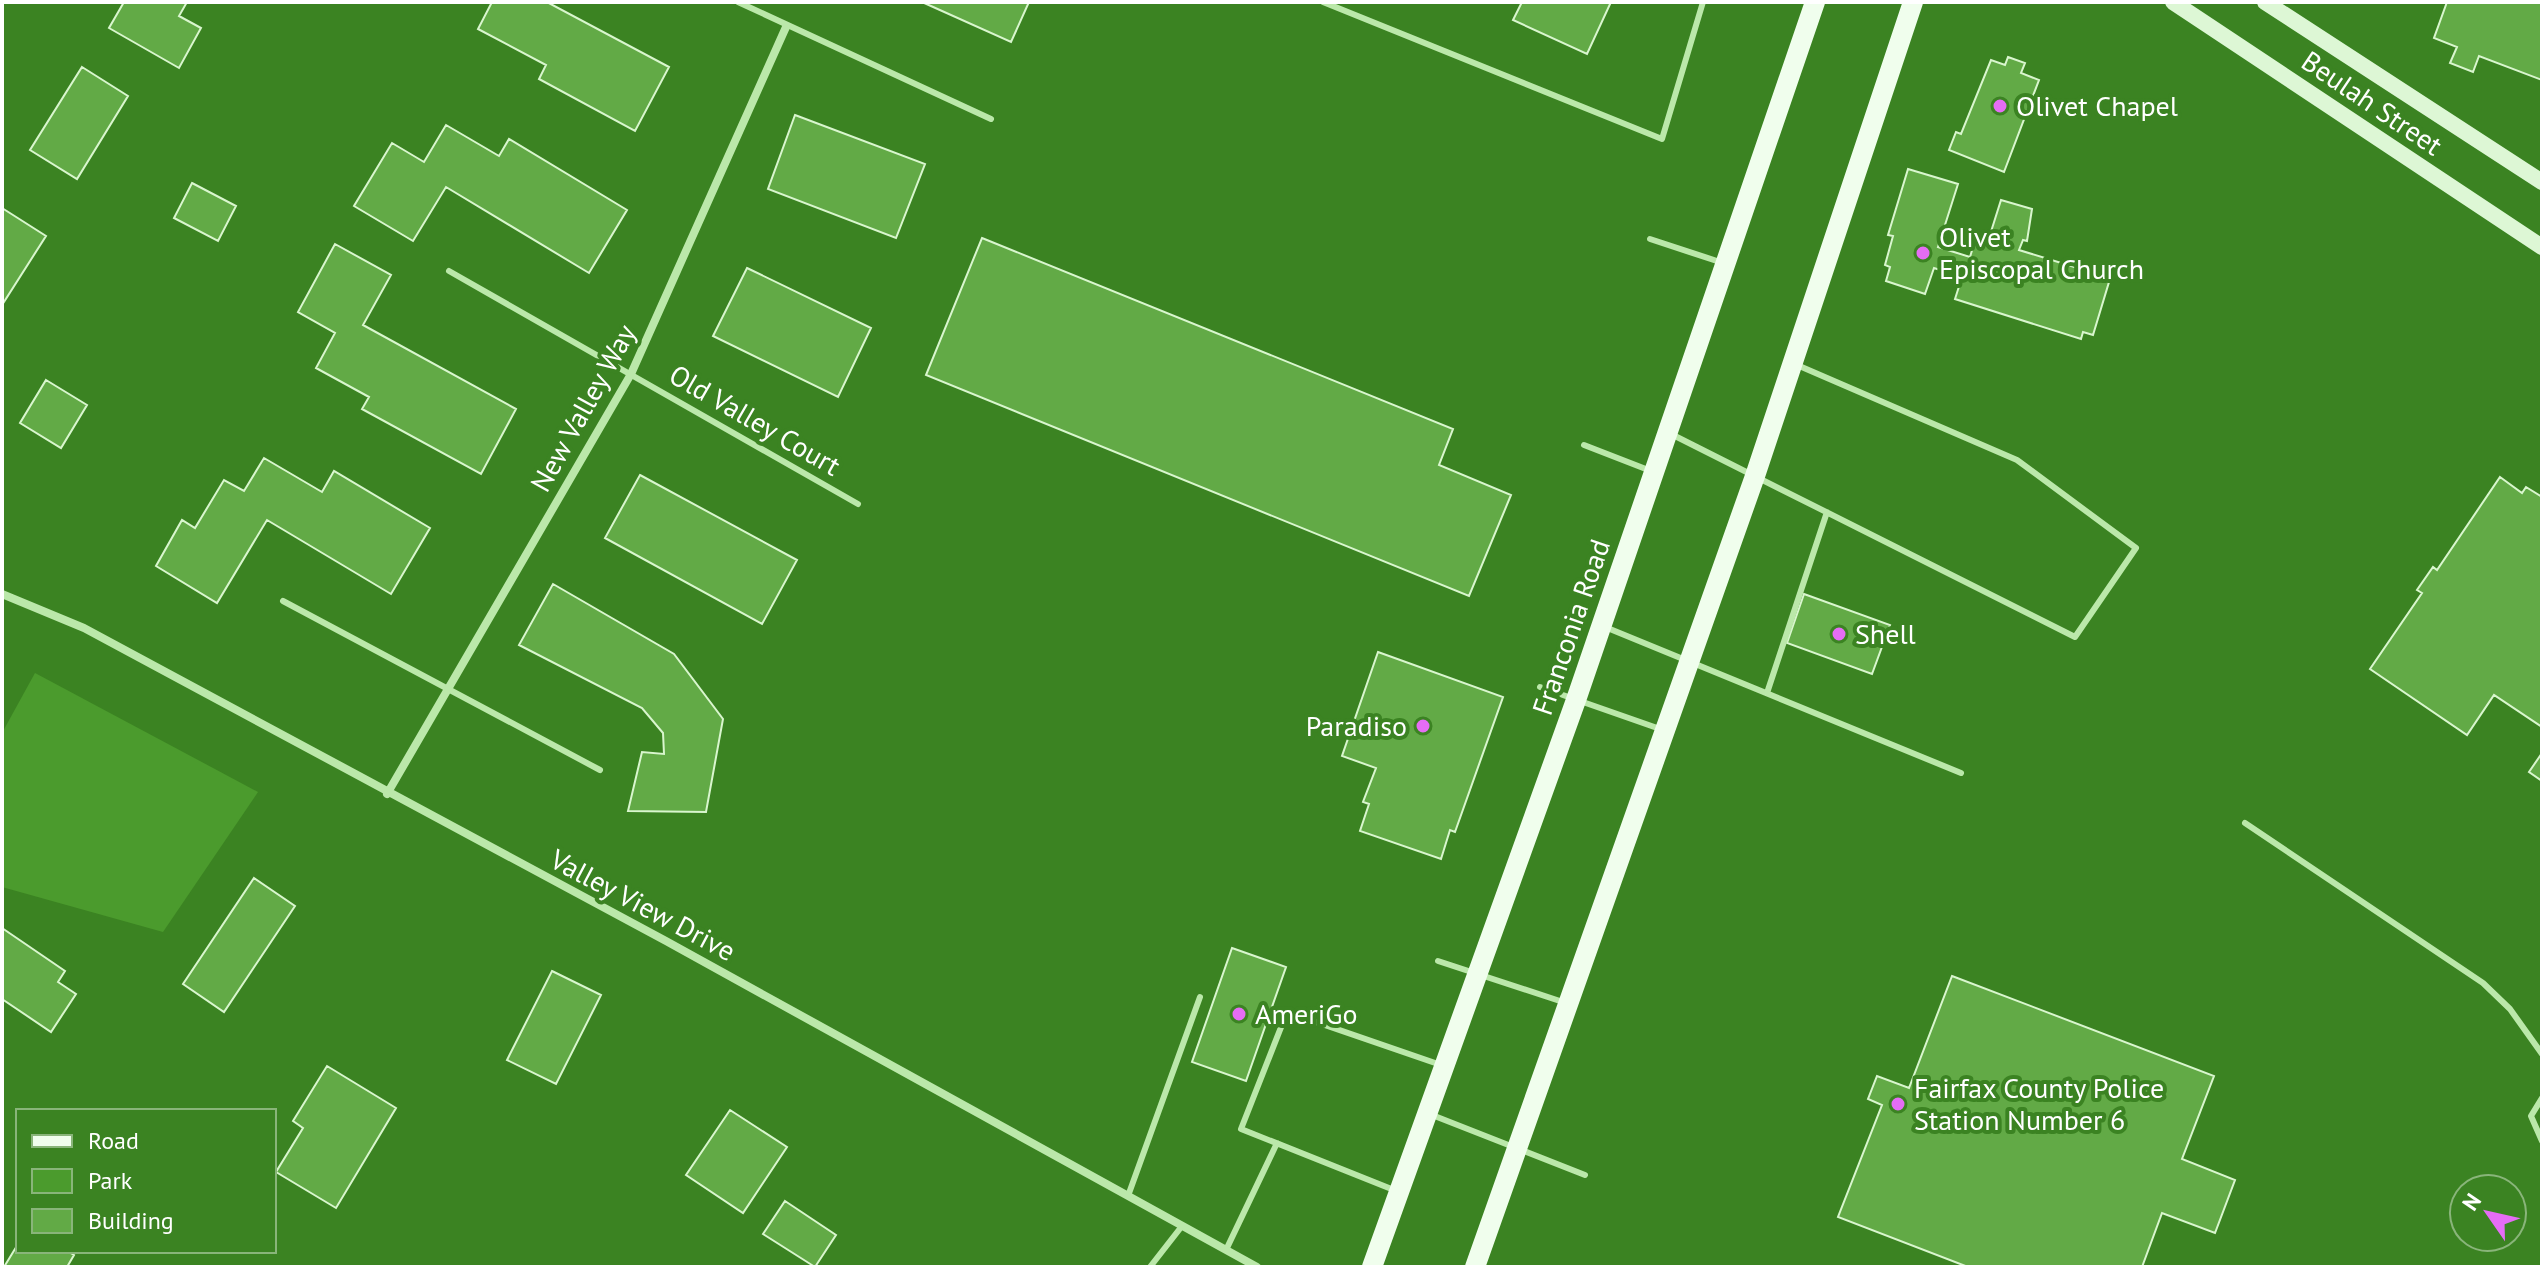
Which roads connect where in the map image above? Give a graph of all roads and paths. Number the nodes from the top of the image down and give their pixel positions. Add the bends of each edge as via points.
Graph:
1 (738, 2) edge
2 (1323, 2) edge
3 (1703, 2) edge
4 (1815, 2) edge
5 (1913, 2) edge
6 (2173, 2) edge
7 (2265, 2) edge
8 (786, 27) junction
9 (991, 119) dead end
10 (2542, 182) edge
11 (1650, 239) dead end
12 (2542, 247) edge
13 (1726, 265) junction
14 (449, 271) dead end
15 (1793, 364) junction
16 (631, 374) junction
17 (1669, 433) junction
18 (1584, 445) dead end
19 (1655, 473) junction
20 (1755, 476) junction
21 (858, 504) dead end
22 (1827, 512) junction
23 (2, 594) edge
24 (283, 601) dead end
25 (1601, 626) junction
26 (1690, 661) junction
27 (449, 687) junction
28 (1540, 687) dead end
29 (1767, 693) junction
30 (1576, 700) junction
31 (1666, 731) junction
32 (600, 770) dead end
33 (1961, 773) dead end
34 (387, 794) junction
35 (2245, 823) dead end
36 (1438, 961) dead end
37 (1477, 974) junction
38 (1200, 997) dead end
39 (1569, 1004) junction
40 (2542, 1054) edge
41 (1445, 1066) junction
42 (2542, 1098) edge
43 (1427, 1114) junction
44 (2542, 1141) edge
45 (1277, 1143) junction
46 (1518, 1148) junction
47 (1585, 1175) dead end
48 (1399, 1193) junction
49 (1128, 1196) junction
50 (1182, 1226) junction
51 (1226, 1250) junction
52 (1150, 1267) edge
53 (1257, 1267) edge
54 (1372, 1267) edge
55 (1475, 1267) edge

1 - 8 lane
2 - 3 lane via 1662,139
4 - 13 main road, Franconia Road
5 - 15 main road
6 - 12 main road, Beulah Street
7 - 10 main road, Beulah Street
8 - 9 lane
8 - 16 street, New Valley Way
11 - 13 lane
13 - 17 main road, Franconia Road
14 - 16 lane, Old Valley Court
15 - 20 main road
15 - 22 lane via 2017,460 2136,548 2075,637
16 - 21 lane, Old Valley Court
16 - 27 street, New Valley Way
17 - 19 main road, Franconia Road
17 - 20 lane
18 - 19 lane
19 - 25 main road, Franconia Road
20 - 22 lane
20 - 26 main road
22 - 29 lane
23 - 34 street, Valley View Drive via 84,628
24 - 27 lane
25 - 26 lane
25 - 30 main road, Franconia Road
26 - 29 lane
26 - 31 main road
27 - 32 lane
27 - 34 street, New Valley Way
28 - 30 lane
29 - 33 lane
30 - 31 lane
30 - 37 main road, Franconia Road
31 - 39 main road
34 - 49 street, Valley View Drive
35 - 40 lane via 2483,983 2510,1009
36 - 37 lane
37 - 39 lane
37 - 41 main road, Franconia Road
38 - 49 lane
39 - 46 main road
41 - 43 main road, Franconia Road
41 - 45 lane via 1287,1012 1241,1129
42 - 44 lane via 2531,1116
43 - 46 lane
43 - 48 main road, Franconia Road
45 - 48 lane
45 - 51 lane
46 - 47 lane
46 - 55 main road
48 - 54 main road, Franconia Road
49 - 50 street, Valley View Drive
50 - 51 street, Valley View Drive
50 - 52 lane
51 - 53 street, Valley View Drive

